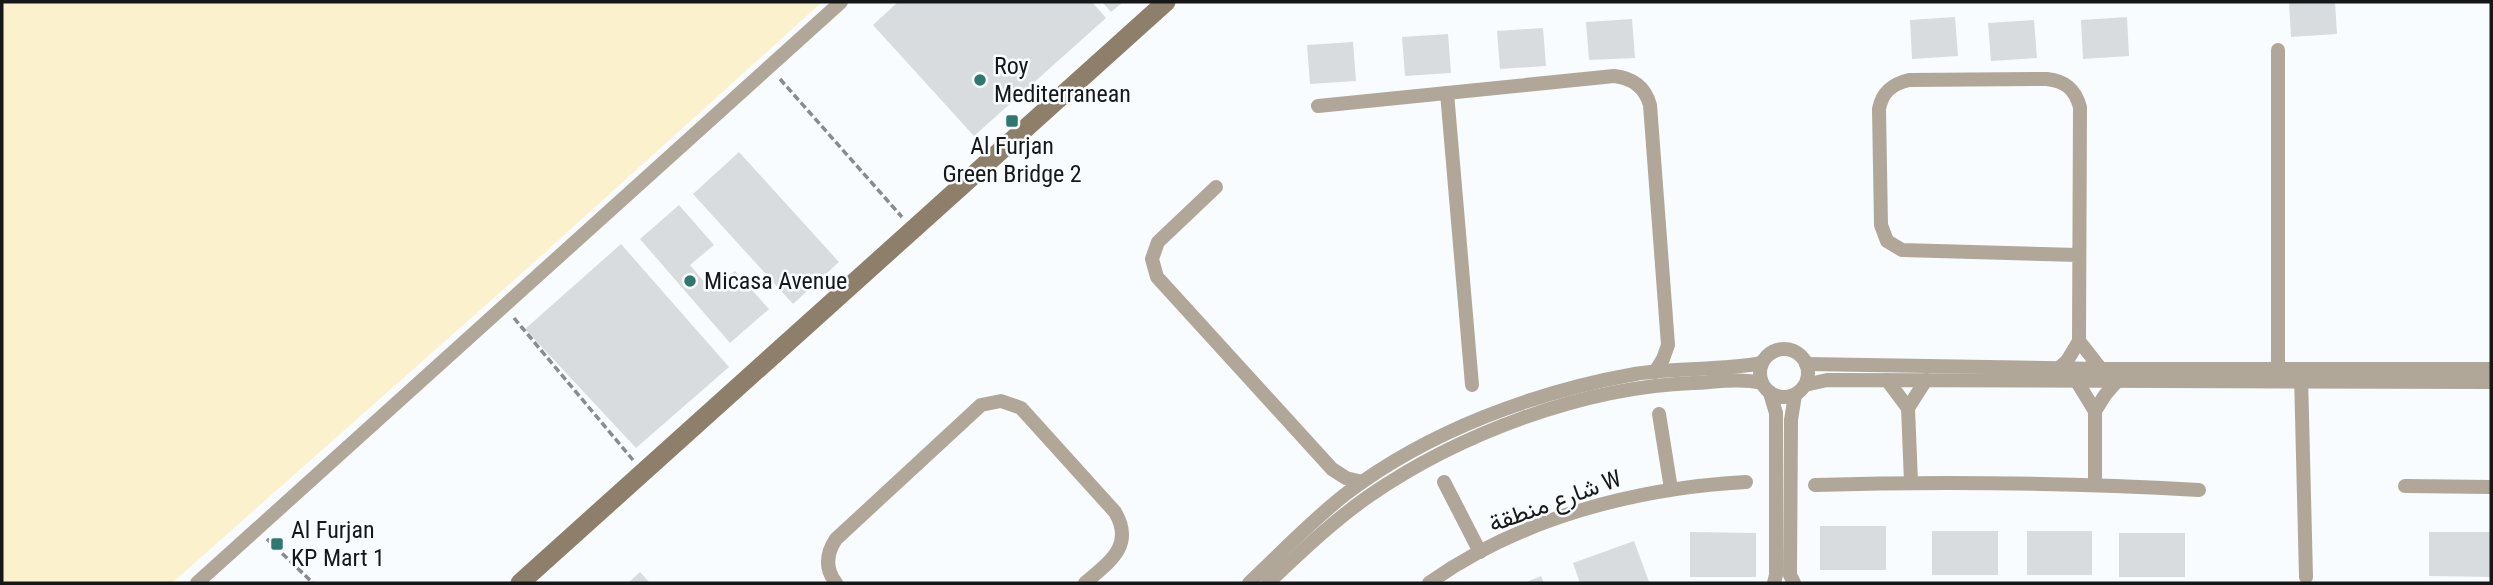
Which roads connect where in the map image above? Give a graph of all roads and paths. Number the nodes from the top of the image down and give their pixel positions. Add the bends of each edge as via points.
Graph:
1 (841, 2) edge
2 (1166, 2) edge
3 (2278, 50) dead end
4 (769, 67) junction
5 (1447, 93) junction
6 (1318, 106) dead end
7 (1216, 187) dead end
8 (913, 229) junction
9 (2078, 255) junction
10 (504, 306) junction
11 (2079, 341) junction
12 (1668, 345) junction
13 (1762, 363) junction
14 (1806, 364) junction
15 (2059, 368) junction
16 (1685, 369) junction
17 (2101, 369) junction
18 (1655, 372) junction
19 (2278, 375) junction
20 (2301, 375) junction
21 (1886, 380) junction
22 (1926, 380) junction
23 (2076, 380) junction
24 (2118, 380) junction
25 (2490, 380) edge
26 (1472, 385) dead end
27 (1766, 388) junction
28 (1800, 390) junction
29 (1908, 408) junction
30 (2095, 411) junction
31 (1659, 414) dead end
32 (1332, 469) junction
33 (643, 472) junction
34 (1362, 482) junction
35 (1444, 482) dead end
36 (1746, 482) dead end
37 (1911, 482) junction
38 (2095, 484) junction
39 (1815, 485) dead end
40 (2405, 486) dead end
41 (2491, 486) edge
42 (1671, 489) junction
43 (2199, 490) dead end
44 (1334, 504) junction
45 (257, 529) junction
46 (1480, 552) junction
47 (2306, 577) dead end
48 (197, 583) edge
49 (313, 583) edge
50 (520, 583) edge
51 (836, 583) edge
52 (1086, 583) edge
53 (1250, 583) edge
54 (1268, 583) edge
55 (1429, 583) edge
56 (1774, 583) edge
57 (1794, 583) edge

1 - 4 street
2 - 8 street
3 - 19 street
4 - 8 path
4 - 10 street
5 - 6 street
5 - 12 street via 1614,76 1639,85 1650,105
5 - 26 street
7 - 32 street via 1158,242 1152,259 1154,271
8 - 33 street
9 - 9 street via 2080,107 2071,89 2056,80 1909,79 1887,90 1879,109 1881,225 1887,242 1902,250
9 - 11 street
10 - 33 path
10 - 45 street
11 - 15 street
11 - 17 street
12 - 16 street
12 - 18 street
13 - 14 street via 1772,352 1785,349 1794,351
13 - 16 street
13 - 27 street via 1760,377
14 - 15 street
14 - 28 street via 1808,378
15 - 17 street
16 - 18 street
17 - 19 street
18 - 34 street via 1601,381 1493,415 1423,446
19 - 20 street
19 - 24 street
20 - 25 street
20 - 47 street
21 - 22 street
21 - 28 street via 1827,380
21 - 29 street
22 - 23 street
22 - 29 street
23 - 24 street
23 - 30 street
24 - 30 street
27 - 28 street via 1778,397
27 - 54 street via 1747,381 1639,388 1570,404 1498,429 1430,458 1372,494
27 - 56 street via 1776,413
28 - 57 street via 1791,420 1790,575
29 - 37 street
30 - 38 street
31 - 42 street
32 - 34 street
32 - 44 street
33 - 50 street
34 - 44 street
35 - 46 street
36 - 42 street, شارع منطقة W
37 - 38 street
37 - 39 street
38 - 43 street
40 - 41 street
42 - 46 street, شارع منطقة W via 1590,508
44 - 53 street
45 - 48 street
45 - 49 path
46 - 55 street, شارع منطقة W
51 - 52 street via 828,559 836,539 981,405 1001,401 1021,408 1120,520 1122,539 1116,554

